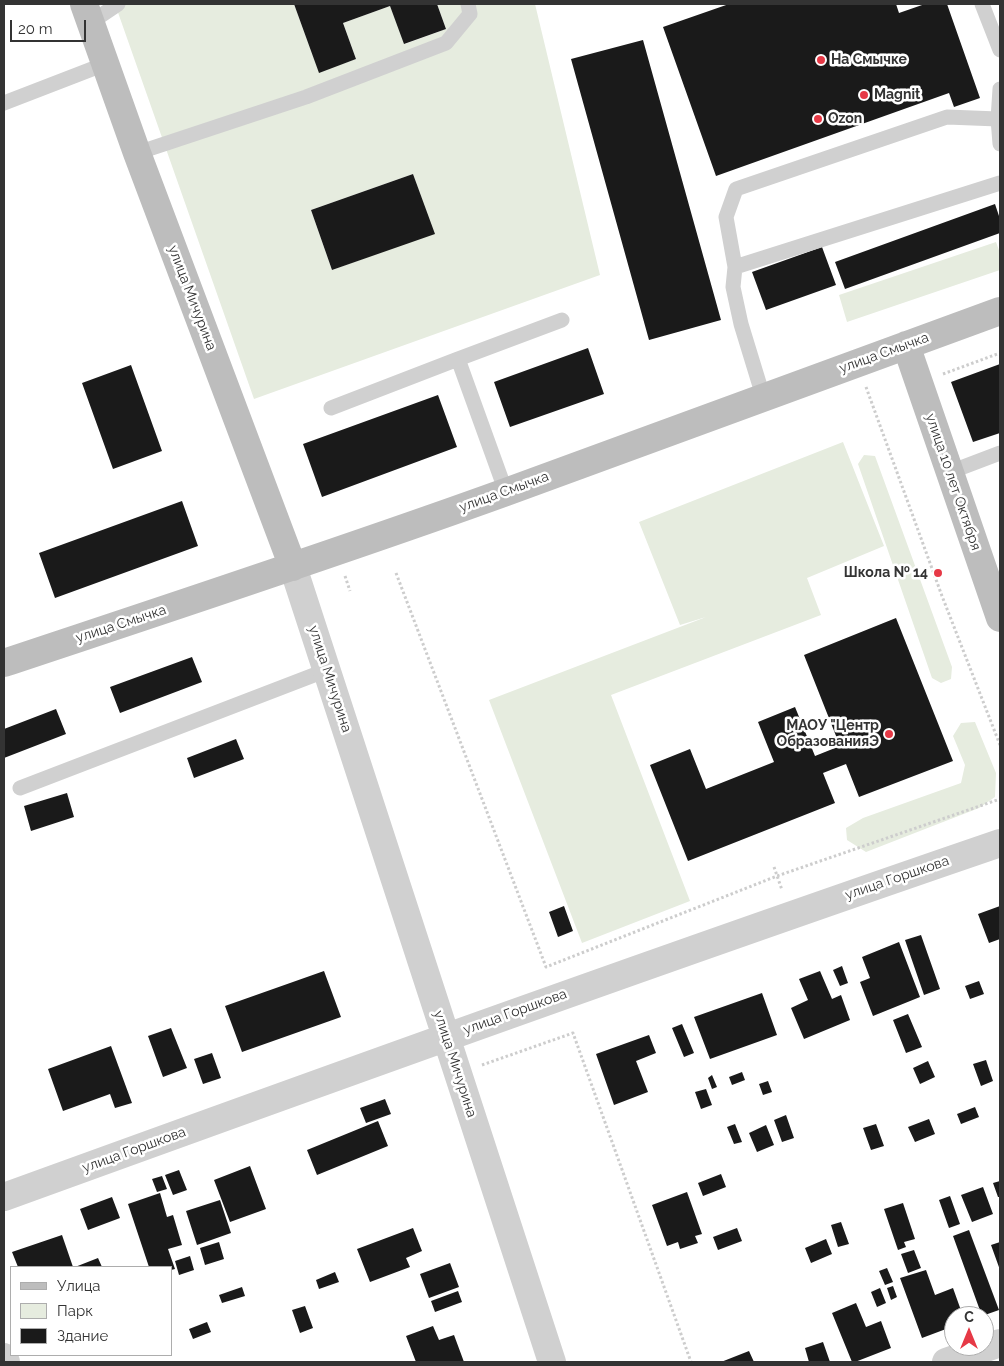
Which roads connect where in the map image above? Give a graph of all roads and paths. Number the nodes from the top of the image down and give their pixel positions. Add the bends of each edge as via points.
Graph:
1 (118, 4) edge
2 (468, 4) edge
3 (982, 4) edge
4 (87, 13) edge
5 (1000, 50) edge
6 (105, 64) junction
7 (1000, 89) edge
8 (4, 103) edge
9 (998, 119) junction
10 (1000, 144) edge
11 (137, 153) junction
12 (1000, 183) edge
13 (735, 268) junction
14 (1000, 311) edge
15 (562, 320) dead end
16 (906, 345) junction
17 (458, 359) junction
18 (857, 364) junction
19 (763, 396) junction
20 (331, 408) dead end
21 (1000, 453) edge
22 (950, 472) junction
23 (506, 492) junction
24 (293, 567) junction
25 (396, 572) dead end
26 (1000, 618) edge
27 (4, 663) edge
28 (327, 670) junction
29 (1000, 745) edge
30 (20, 788) dead end
31 (1000, 799) edge
32 (1000, 843) edge
33 (446, 1037) junction
34 (459, 1074) junction
35 (4, 1197) edge
36 (1000, 1343) edge
37 (4, 1356) edge
38 (6, 1362) edge
39 (552, 1362) edge
40 (691, 1362) edge
41 (946, 1362) edge

1 - 4 lane
2 - 11 lane via 470,14 446,43 306,97
3 - 5 lane
4 - 6 street, улица Мичурина
6 - 8 lane
6 - 11 street, улица Мичурина
7 - 9 lane
9 - 10 lane
9 - 13 lane via 947,118 736,189 726,217
11 - 24 street, улица Мичурина
12 - 13 lane
13 - 19 lane via 733,287 741,324
14 - 16 street, улица Смычка
15 - 17 lane
16 - 18 street, улица Смычка
16 - 22 street, улица 10 лет Октября
17 - 20 lane
17 - 23 lane
18 - 19 street, улица Смычка
18 - 29 path
19 - 23 street, улица Смычка
21 - 22 lane
22 - 26 street, улица 10 лет Октября
23 - 24 street, улица Смычка
24 - 27 street, улица Смычка
24 - 28 street, улица Мичурина
25 - 31 path via 546,967 777,876
28 - 30 lane
28 - 33 street, улица Мичурина
32 - 33 street, улица Горшкова
33 - 34 street, улица Мичурина
33 - 35 street, улица Горшкова
34 - 39 street, улица Мичурина
34 - 40 path via 573,1033
36 - 41 street
37 - 38 street

